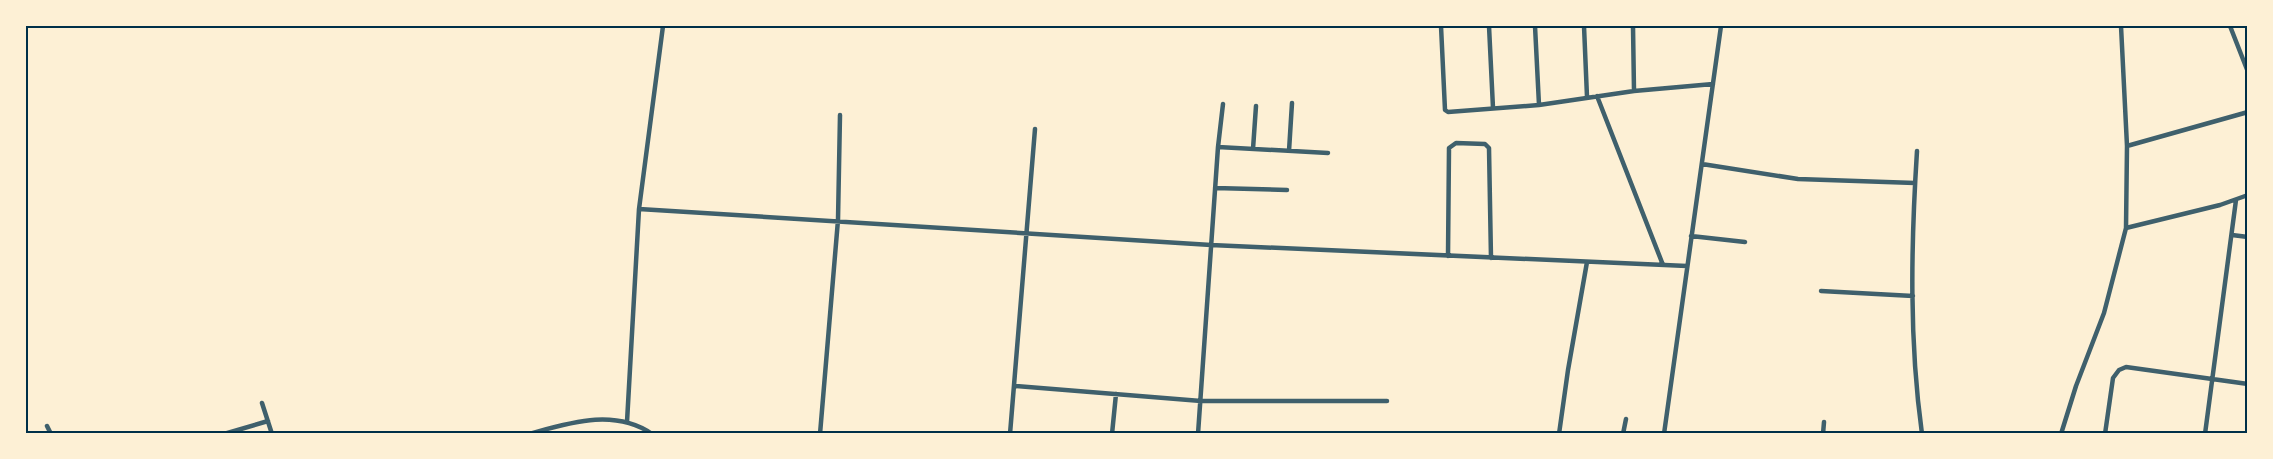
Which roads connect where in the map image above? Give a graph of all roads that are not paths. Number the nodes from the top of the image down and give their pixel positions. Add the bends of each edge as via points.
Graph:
1 (663, 26) edge
2 (1441, 26) edge
3 (1489, 26) edge
4 (1535, 26) edge
5 (1584, 26) edge
6 (1633, 26) edge
7 (1721, 26) edge
8 (2121, 26) edge
9 (2230, 26) edge
10 (2247, 72) edge
11 (1713, 84) junction
12 (1634, 91) junction
13 (1597, 96) junction
14 (1587, 97) junction
15 (1292, 103) dead end
16 (1223, 104) dead end
17 (1539, 105) junction
18 (1256, 106) dead end
19 (1493, 108) junction
20 (2247, 112) edge
21 (840, 115) dead end
22 (1035, 129) dead end
23 (2127, 146) junction
24 (1218, 147) junction
25 (1253, 149) junction
26 (1289, 151) junction
27 (1917, 151) dead end
28 (1328, 153) dead end
29 (1702, 164) junction
30 (1915, 183) junction
31 (1215, 188) junction
32 (1287, 190) dead end
33 (2247, 195) edge
34 (2236, 200) junction
35 (639, 209) junction
36 (838, 220) junction
37 (2126, 228) junction
38 (1026, 234) junction
39 (2232, 235) junction
40 (1692, 236) junction
41 (2247, 237) edge
42 (1745, 242) dead end
43 (1211, 245) junction
44 (1448, 256) junction
45 (1491, 258) junction
46 (1587, 262) junction
47 (1663, 265) junction
48 (1687, 266) junction
49 (1821, 291) dead end
50 (1913, 296) junction
51 (2212, 378) junction
52 (2247, 384) edge
53 (1015, 386) junction
54 (1116, 394) junction
55 (1201, 401) junction
56 (1388, 401) dead end
57 (262, 403) dead end
58 (1626, 419) dead end
59 (268, 421) junction
60 (627, 422) junction
61 (1824, 422) dead end
62 (47, 426) dead end
63 (227, 433) edge
64 (51, 434) edge
65 (272, 434) edge
66 (529, 434) edge
67 (652, 434) edge
68 (820, 434) edge
69 (1010, 434) edge
70 (1112, 434) edge
71 (1198, 434) edge
72 (1559, 434) edge
73 (1623, 434) edge
74 (1664, 434) edge
75 (1823, 434) edge
76 (1922, 434) edge
77 (2061, 434) edge
78 (2106, 434) edge
79 (2205, 434) edge

1 - 35 street
2 - 19 street via 1445,110
3 - 19 street
4 - 17 street
5 - 14 street
6 - 12 street
7 - 11 street
8 - 23 street
9 - 10 street
11 - 12 street
11 - 29 street
12 - 13 street
13 - 14 street
13 - 47 street
14 - 17 street
15 - 26 street
16 - 24 street
17 - 19 street
18 - 25 street
20 - 23 street
21 - 36 street
22 - 38 street
23 - 37 street
24 - 25 street
24 - 31 street
25 - 26 street
26 - 28 street
27 - 30 street
29 - 30 street via 1798,180
29 - 40 street
30 - 50 street
31 - 32 street
31 - 43 street
33 - 34 street
34 - 37 street
34 - 39 street
35 - 36 street
35 - 60 street
36 - 38 street
36 - 68 street
37 - 77 street via 2104,312
38 - 43 street
38 - 53 street
39 - 41 street
39 - 51 street
40 - 42 street
40 - 48 street
43 - 44 street
43 - 55 street
44 - 45 street
44 - 45 street via 1449,148 1456,143 1485,144 1489,148
45 - 46 street
46 - 47 street
46 - 72 street
47 - 48 street
48 - 74 street
49 - 50 street
50 - 76 street
51 - 52 street
51 - 78 street via 2126,367 2119,370 2113,378
51 - 79 street
53 - 54 street
53 - 69 street
54 - 55 street
54 - 70 street
55 - 56 street
55 - 71 street
57 - 59 street
58 - 73 street
59 - 63 street
59 - 65 street
60 - 66 street via 595,419
60 - 67 street
61 - 75 street
62 - 64 street

